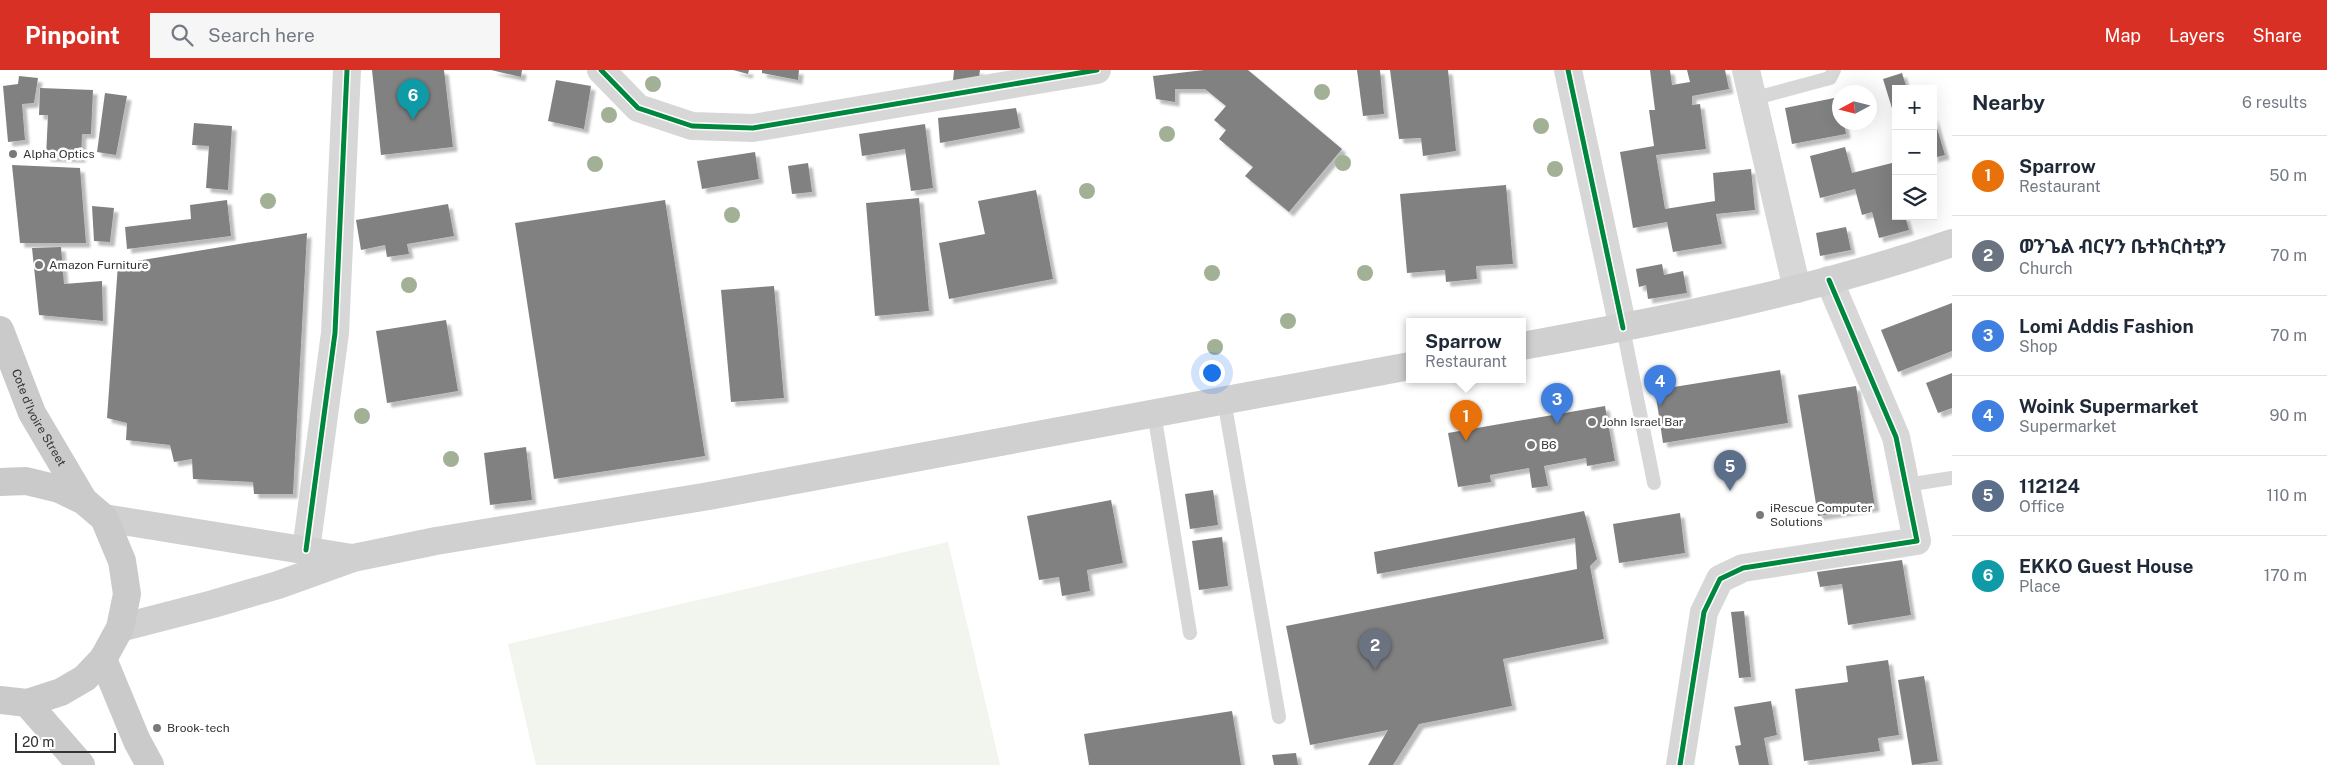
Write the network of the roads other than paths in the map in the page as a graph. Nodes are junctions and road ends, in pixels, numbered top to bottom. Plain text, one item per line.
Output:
1 (347, 70) edge
2 (601, 70) edge
3 (1097, 70) edge
4 (1568, 70) edge
5 (1746, 70) edge
6 (1834, 70) edge
7 (1752, 99) junction
8 (1952, 243) edge
9 (1829, 280) junction
10 (1797, 288) junction
11 (1623, 328) junction
12 (0, 330) edge
13 (1526, 345) edge
14 (1406, 367) edge
15 (1224, 400) junction
16 (1154, 413) junction
17 (1952, 478) edge
18 (0, 482) edge
19 (1654, 483) dead end
20 (1906, 486) junction
21 (94, 509) junction
22 (306, 550) junction
23 (353, 558) junction
24 (120, 628) junction
25 (1190, 633) dead end
26 (104, 659) junction
27 (0, 700) edge
28 (27, 703) junction
29 (1279, 717) dead end
30 (81, 765) edge
31 (150, 765) edge
32 (1680, 765) edge

1 - 22 street
2 - 3 street
4 - 11 street
5 - 7 street
6 - 7 lane
7 - 10 street
8 - 9 main road
9 - 10 main road
9 - 20 street
10 - 11 main road
11 - 13 main road
11 - 19 lane
12 - 21 main road, Cote d'Ivoire Street
14 - 15 main road
15 - 16 main road
15 - 29 lane
16 - 23 main road
16 - 25 lane
17 - 20 lane
18 - 21 main road
20 - 32 street
21 - 22 main road
21 - 24 main road, Cote d'Ivoire Street
22 - 23 main road
23 - 24 main road
24 - 26 main road, Cote d'Ivoire Street
26 - 28 main road, Cote d'Ivoire Street
26 - 31 main road
27 - 28 main road
28 - 30 main road

